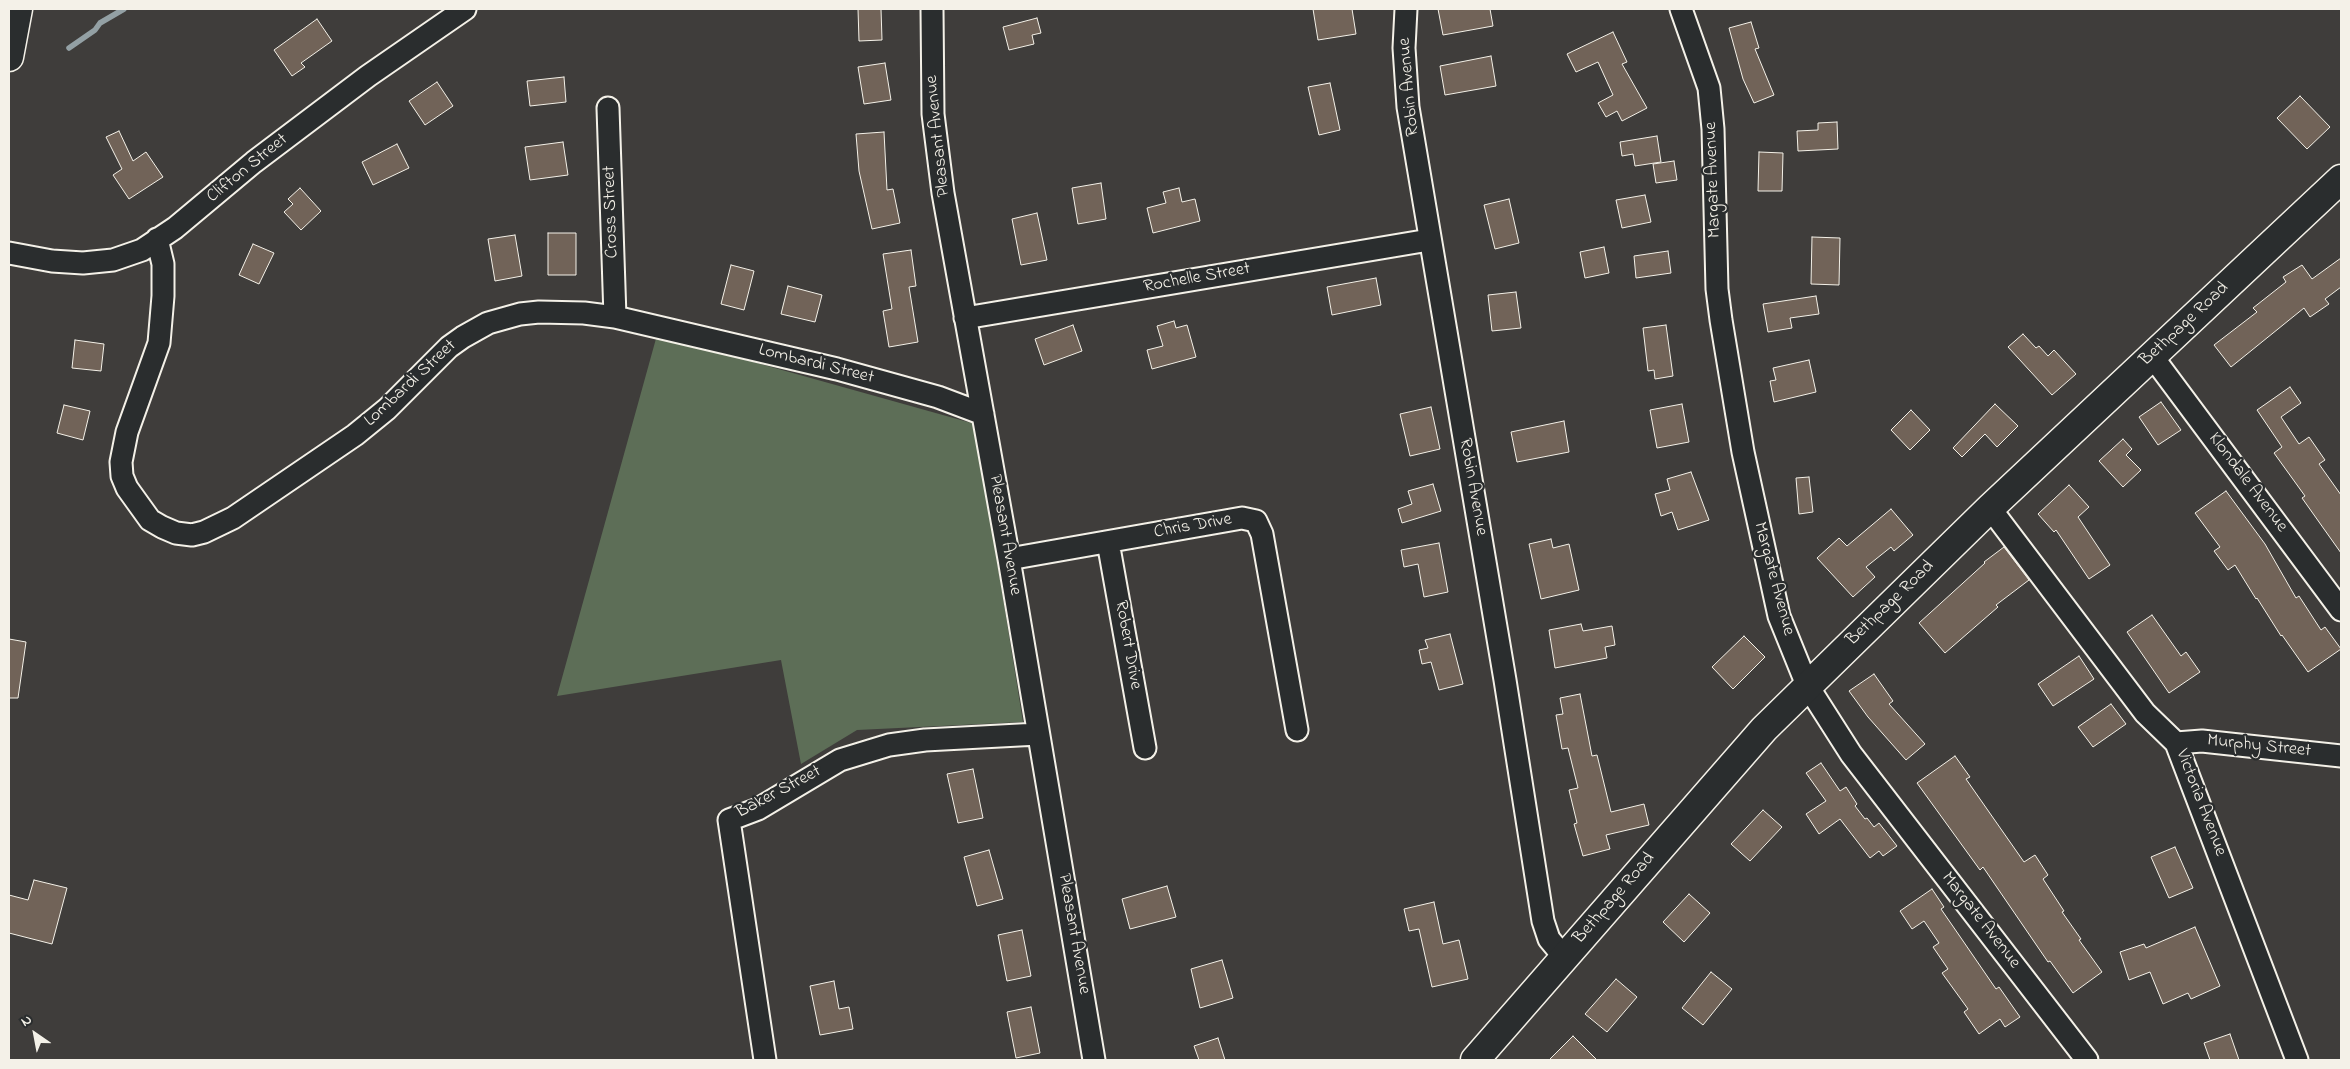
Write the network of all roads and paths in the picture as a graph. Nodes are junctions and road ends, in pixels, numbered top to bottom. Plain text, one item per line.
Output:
1 (18, 9) edge
2 (465, 9) edge
3 (932, 9) edge
4 (1406, 9) edge
5 (1681, 9) edge
6 (9, 57) edge
7 (608, 108) dead end
8 (2340, 183) edge
9 (157, 240) junction
10 (1429, 240) junction
11 (9, 253) edge
12 (615, 317) junction
13 (966, 318) junction
14 (2152, 356) junction
15 (983, 414) junction
16 (1990, 508) junction
17 (1108, 542) junction
18 (1009, 559) junction
19 (2341, 610) edge
20 (1807, 685) junction
21 (1297, 730) dead end
22 (1038, 734) junction
23 (2176, 742) junction
24 (1145, 748) dead end
25 (2341, 756) edge
26 (1564, 957) junction
27 (765, 1060) edge
28 (1094, 1060) edge
29 (1475, 1060) edge
30 (2087, 1060) edge
31 (2296, 1060) edge

1 - 6 street
2 - 9 street, Clifton Street
3 - 13 street, Pleasant Avenue
4 - 10 street, Robin Avenue
5 - 20 street, Margate Avenue
7 - 12 street, Cross Street
8 - 14 street, Bethpage Road
9 - 11 street, Clifton Street
9 - 12 street, Lombardi Street
10 - 13 street, Rochelle Street
10 - 26 street, Robin Avenue
12 - 15 street, Lombardi Street
13 - 15 street, Pleasant Avenue
14 - 16 street, Bethpage Road
14 - 19 street, Klondale Avenue
15 - 18 street, Pleasant Avenue
16 - 20 street, Bethpage Road
16 - 23 street, Victoria Avenue
17 - 18 street, Chris Drive
17 - 21 street, Chris Drive
17 - 24 street, Robert Drive
18 - 22 street, Pleasant Avenue
20 - 26 street, Bethpage Road
20 - 30 street, Margate Avenue
22 - 27 street, Baker Street
22 - 28 street, Pleasant Avenue
23 - 25 street, Murphy Street
23 - 31 street, Victoria Avenue
26 - 29 street, Bethpage Road

